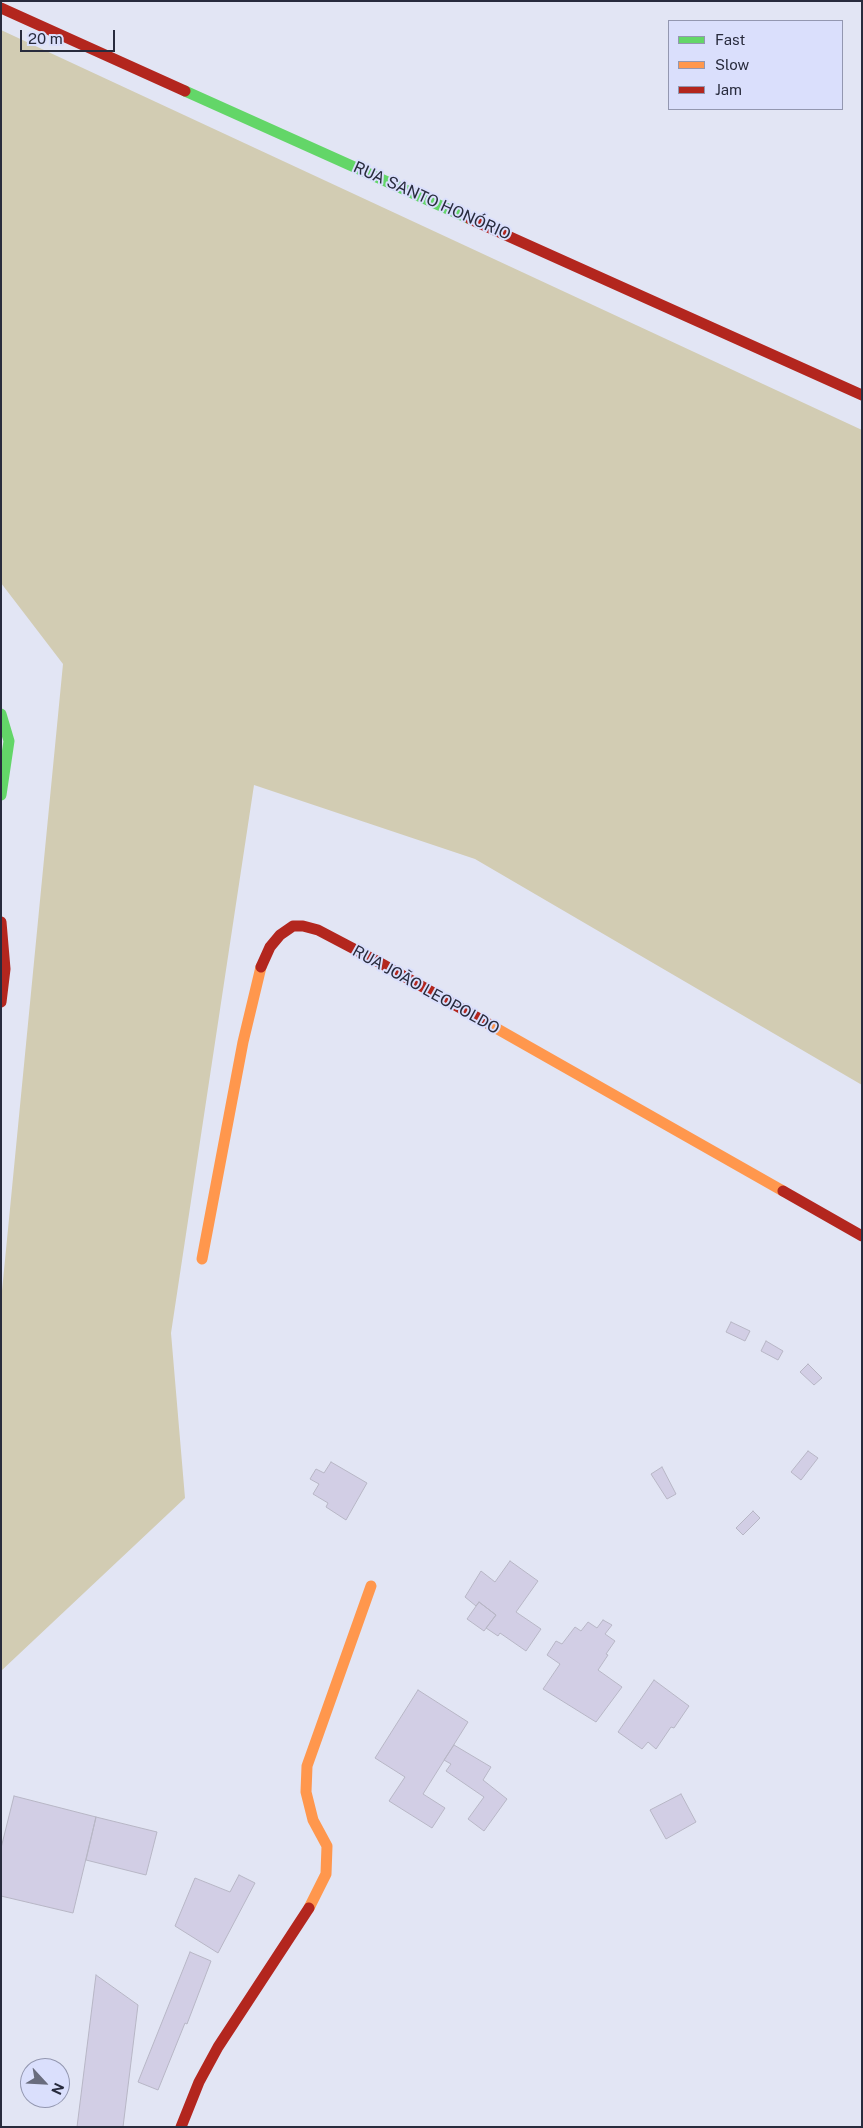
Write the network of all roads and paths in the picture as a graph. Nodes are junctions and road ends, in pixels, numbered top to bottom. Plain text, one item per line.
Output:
1 (1, 8) edge
2 (862, 395) edge
3 (1, 714) edge
4 (1, 795) edge
5 (1, 922) edge
6 (1, 1002) edge
7 (862, 1236) edge
8 (202, 1259) dead end
9 (371, 1586) dead end
10 (181, 2127) edge

1 - 2 street, RUA SANTO HONÓRIO
3 - 4 street
5 - 6 street
7 - 8 street, RUA JOÃO LEOPOLDO
9 - 10 street

